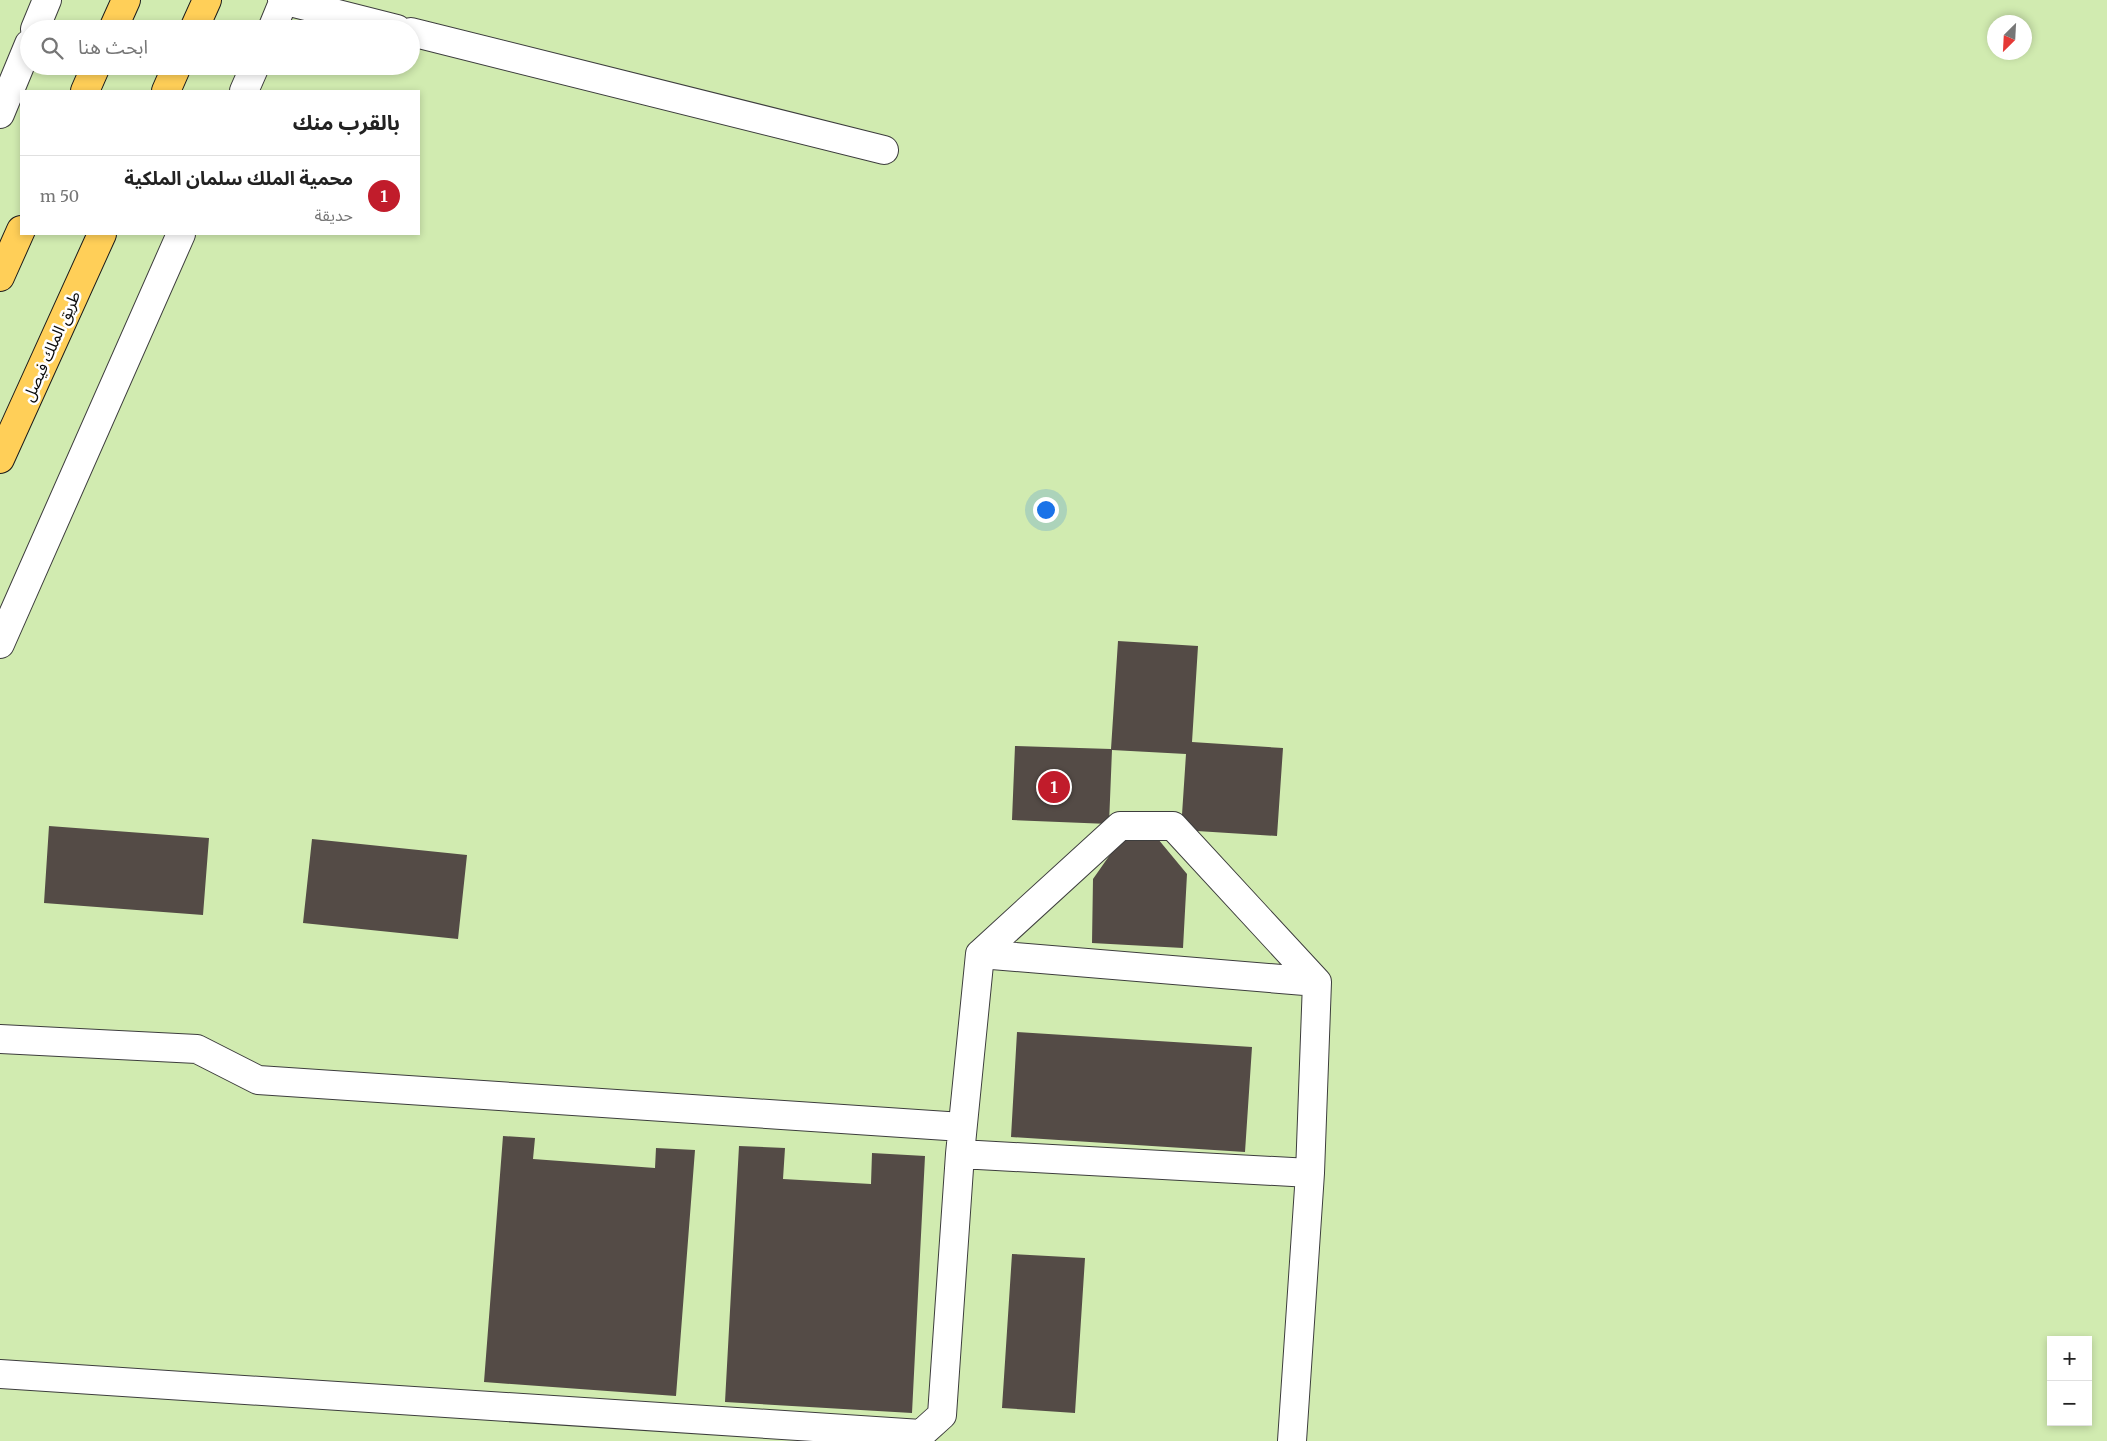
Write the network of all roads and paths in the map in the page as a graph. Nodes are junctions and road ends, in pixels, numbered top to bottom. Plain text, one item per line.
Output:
1 (47, 0) edge
2 (126, 0) edge
3 (207, 0) edge
4 (284, 0) edge
5 (39, 20) edge
6 (117, 20) edge
7 (198, 20) edge
8 (276, 20) edge
9 (362, 20) edge
10 (420, 34) edge
11 (20, 66) edge
12 (92, 75) edge
13 (173, 75) edge
14 (251, 75) edge
15 (85, 90) edge
16 (166, 90) edge
17 (244, 90) edge
18 (0, 114) edge
19 (884, 150) dead end
20 (20, 232) edge
21 (102, 235) edge
22 (181, 235) edge
23 (0, 277) edge
24 (0, 459) edge
25 (0, 644) edge
26 (980, 954) junction
27 (1317, 982) junction
28 (0, 1039) edge
29 (962, 1127) junction
30 (960, 1154) junction
31 (1310, 1173) junction
32 (0, 1374) edge
33 (1292, 1441) edge

1 - 5 street
2 - 6 main road
3 - 7 main road
4 - 8 street
4 - 9 street
10 - 19 street
11 - 18 street
12 - 15 main road
13 - 16 main road
14 - 17 street
20 - 23 main road
21 - 24 main road, طريق الملك فيصل
22 - 25 street
26 - 27 street
26 - 27 street
26 - 29 street
27 - 31 street
28 - 29 street
29 - 30 street
30 - 31 street
30 - 32 street
31 - 33 street

